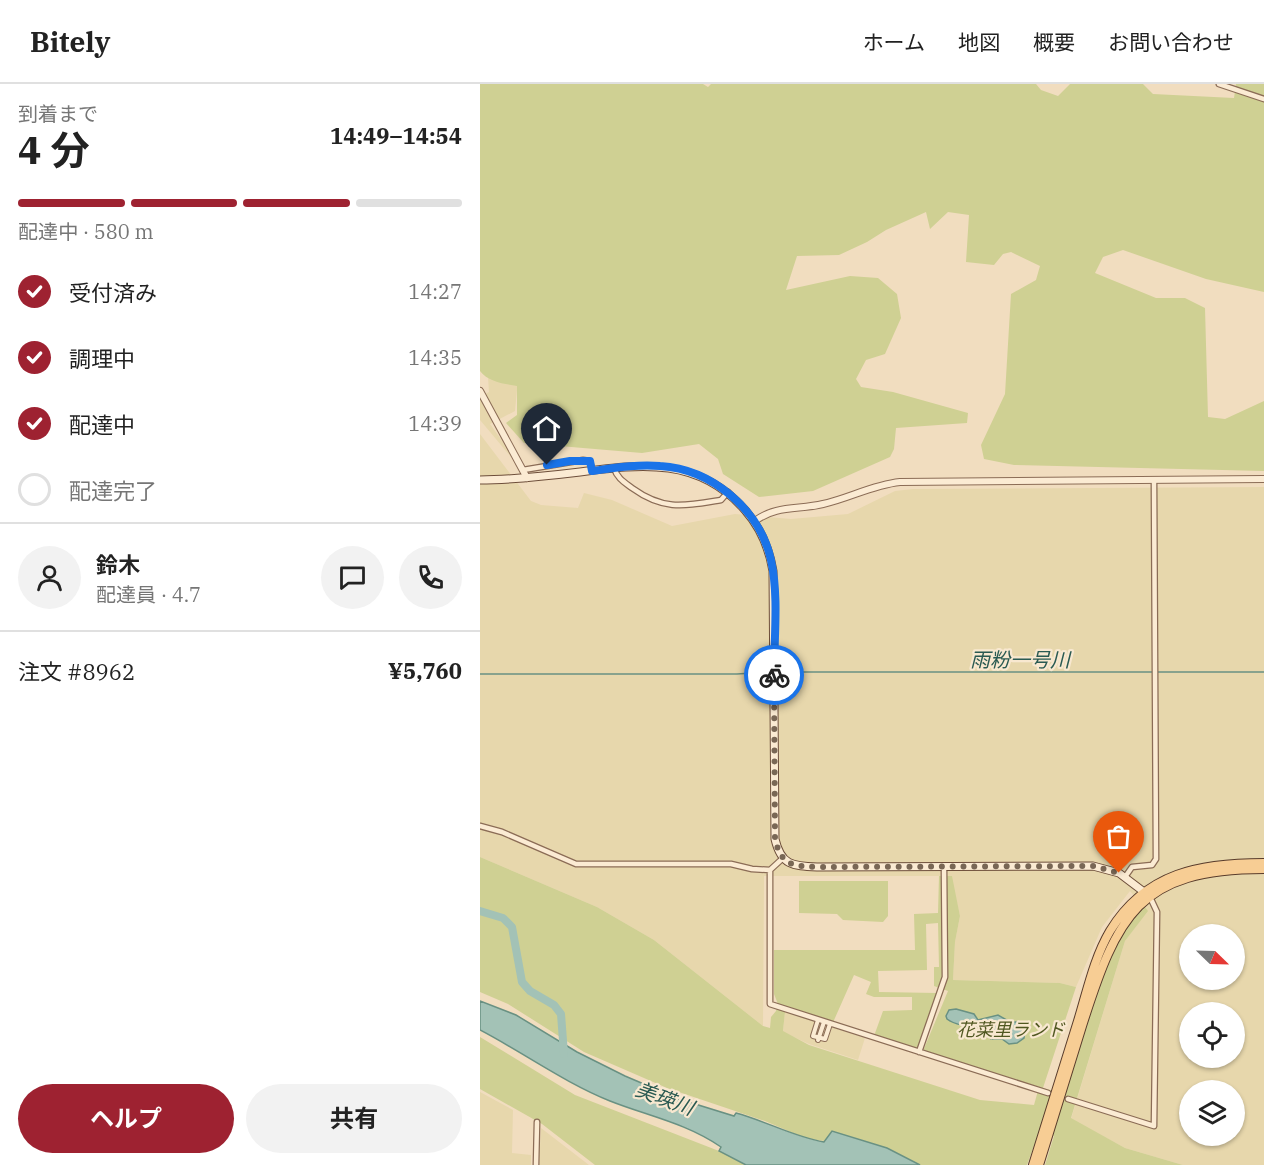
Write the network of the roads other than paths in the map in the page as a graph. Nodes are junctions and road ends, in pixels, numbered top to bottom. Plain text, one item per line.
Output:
1 (1219, 84) edge
2 (1264, 99) edge
3 (480, 391) edge
4 (614, 468) junction
5 (524, 470) junction
6 (592, 471) junction
7 (527, 478) junction
8 (1264, 479) edge
9 (480, 480) edge
10 (1154, 480) junction
11 (728, 492) junction
12 (755, 521) junction
13 (480, 826) edge
14 (782, 859) junction
15 (1264, 863) edge
16 (944, 867) junction
17 (1264, 869) edge
18 (770, 870) junction
19 (1125, 877) junction
20 (1148, 894) junction
21 (818, 1020) junction
22 (827, 1023) junction
23 (819, 1037) junction
24 (919, 1052) junction
25 (1048, 1093) dead end
26 (1068, 1099) dead end
27 (537, 1122) dead end
28 (1046, 1133) junction
29 (536, 1165) edge
30 (1033, 1165) edge
31 (1039, 1165) edge

1 - 2 street
3 - 5 street
4 - 6 main road
4 - 11 main road
4 - 11 street
5 - 6 street
5 - 7 street
6 - 7 main road
7 - 9 main road
8 - 10 street
10 - 12 street
10 - 19 street
11 - 12 main road
12 - 14 main road
13 - 18 street
14 - 16 main road
14 - 18 street
15 - 20 main road
16 - 19 main road
16 - 24 street
17 - 20 main road
18 - 21 street
19 - 20 main road
20 - 26 street
20 - 28 main road
21 - 22 street
21 - 23 street
22 - 23 street
22 - 23 street
22 - 24 street
24 - 25 street
27 - 29 street
28 - 30 main road
28 - 31 main road

